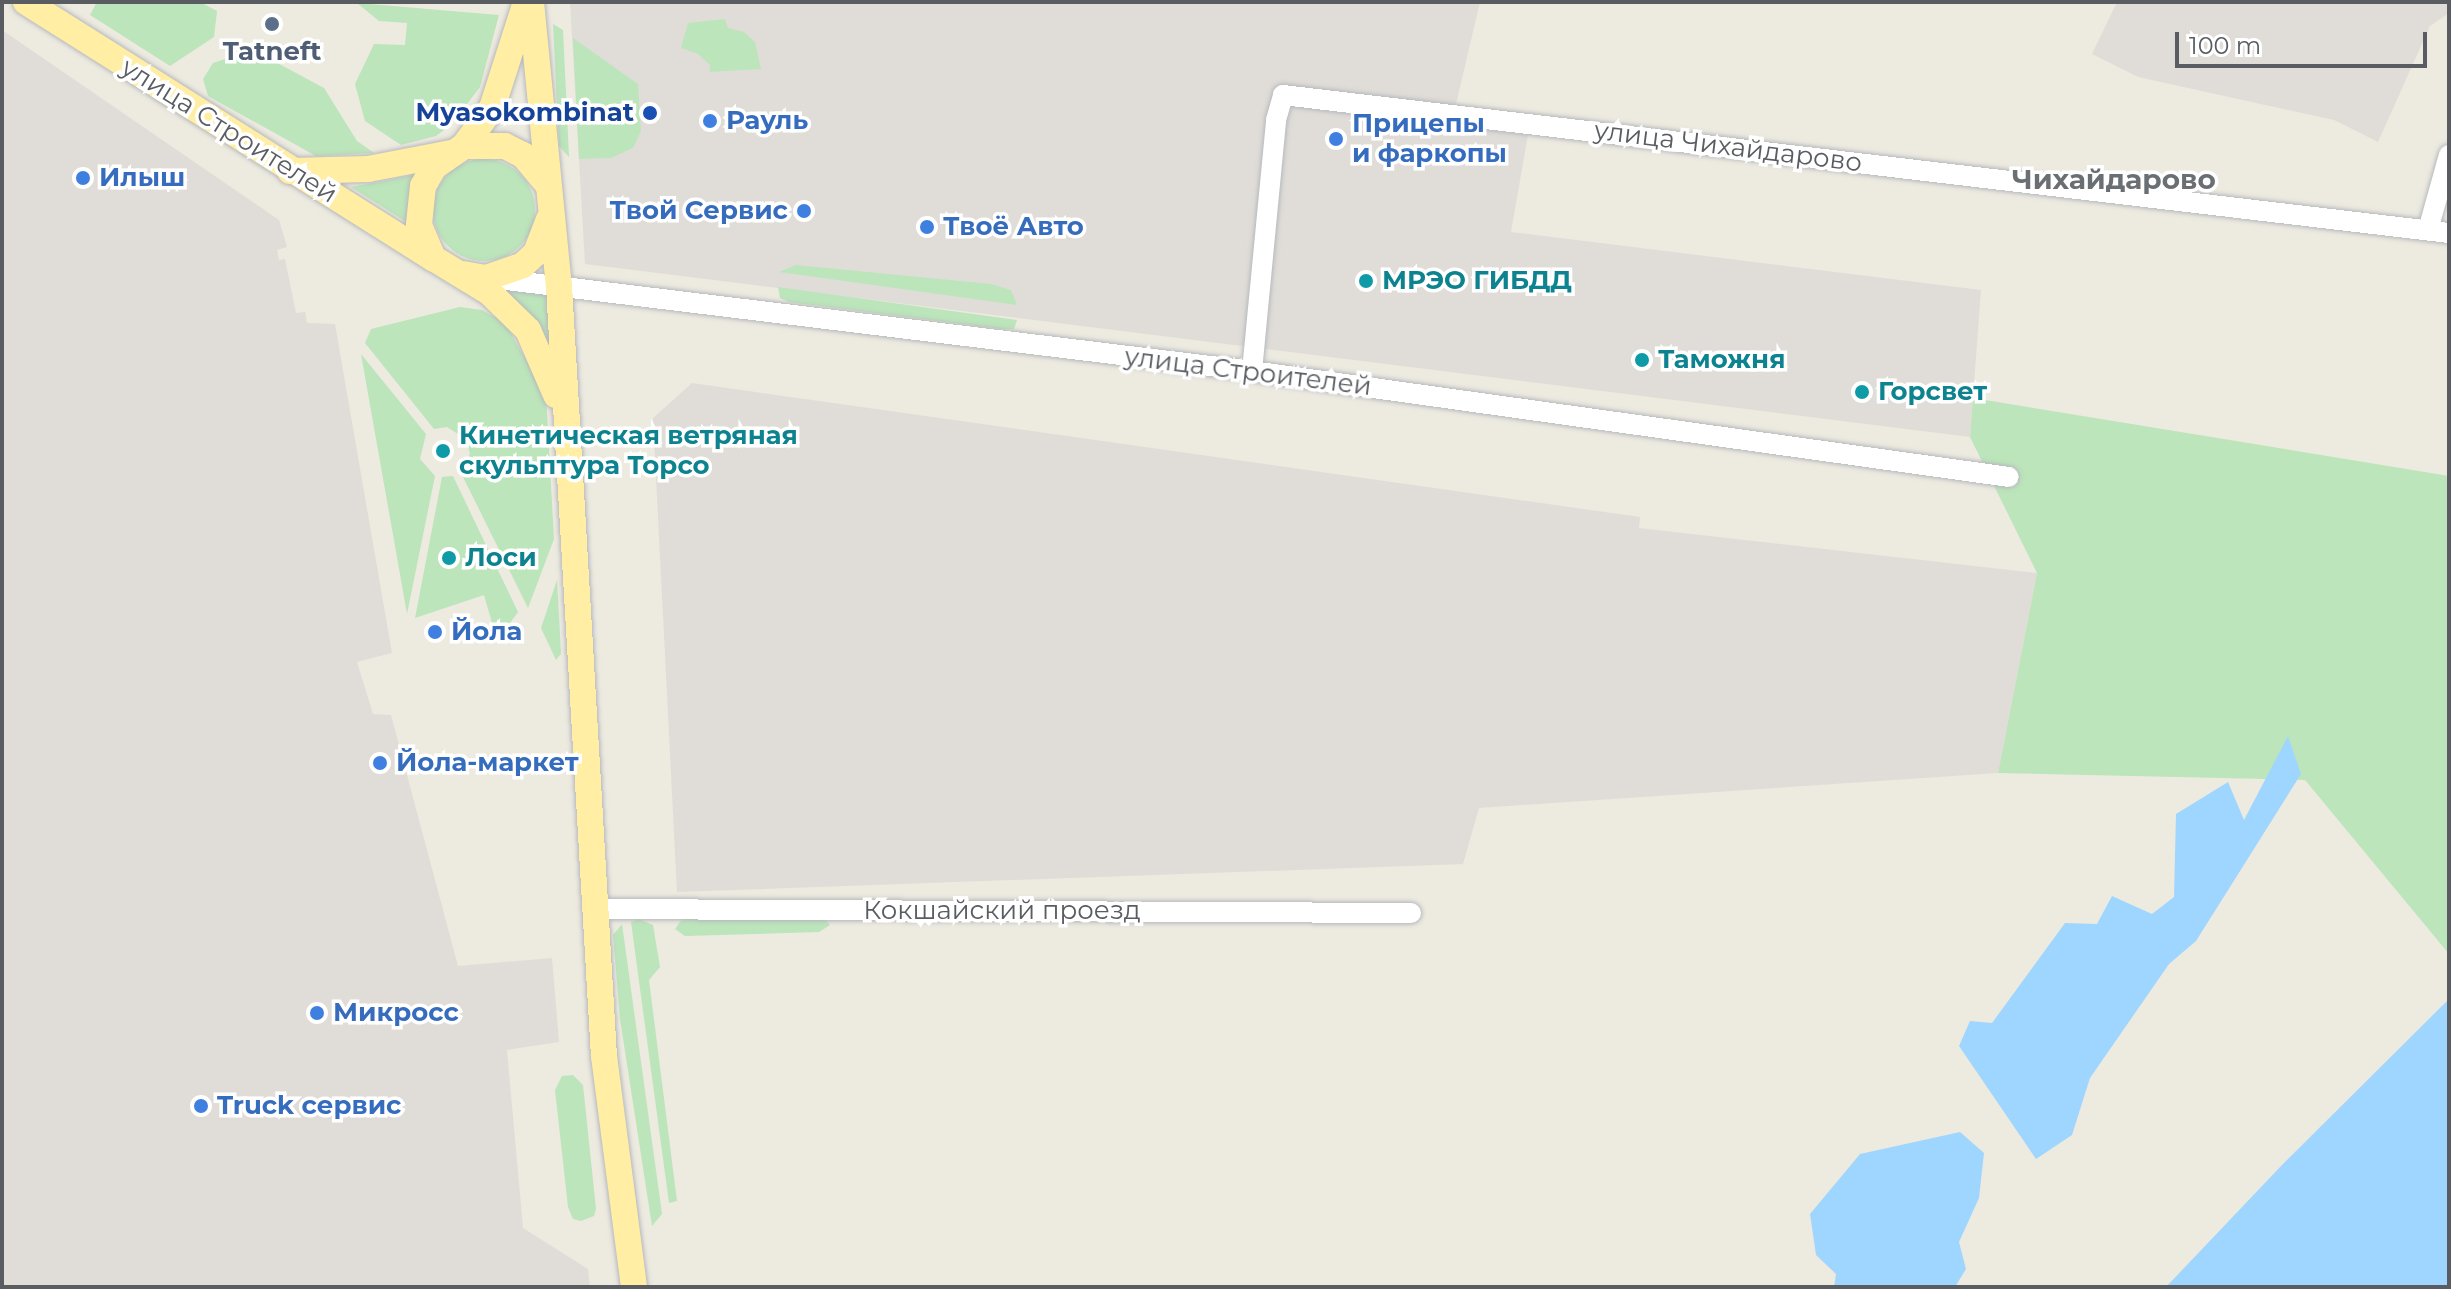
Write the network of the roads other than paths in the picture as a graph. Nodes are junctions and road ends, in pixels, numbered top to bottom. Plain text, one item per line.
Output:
1 (26, 2) edge
2 (529, 2) edge
3 (458, 150) junction
4 (2449, 155) edge
5 (290, 171) junction
6 (547, 184) junction
7 (551, 212) junction
8 (2439, 232) edge
9 (433, 258) junction
10 (475, 276) junction
11 (559, 286) junction
12 (1252, 371) junction
13 (567, 428) junction
14 (2009, 477) dead end
15 (593, 909) junction
16 (1411, 913) dead end
17 (634, 1287) edge

1 - 5 main road, улица Строителей
2 - 3 main road
2 - 6 main road
3 - 5 main road
3 - 6 main road
3 - 9 main road
4 - 8 street
5 - 9 main road, улица Строителей
6 - 7 main road
7 - 10 main road
7 - 11 main road
8 - 12 street, улица Чихайдарово
9 - 10 main road
10 - 11 street, улица Строителей
10 - 13 main road
11 - 12 street, улица Строителей
11 - 13 main road
12 - 14 street, улица Строителей
13 - 15 main road
15 - 16 street, Кокшайский проезд
15 - 17 main road

